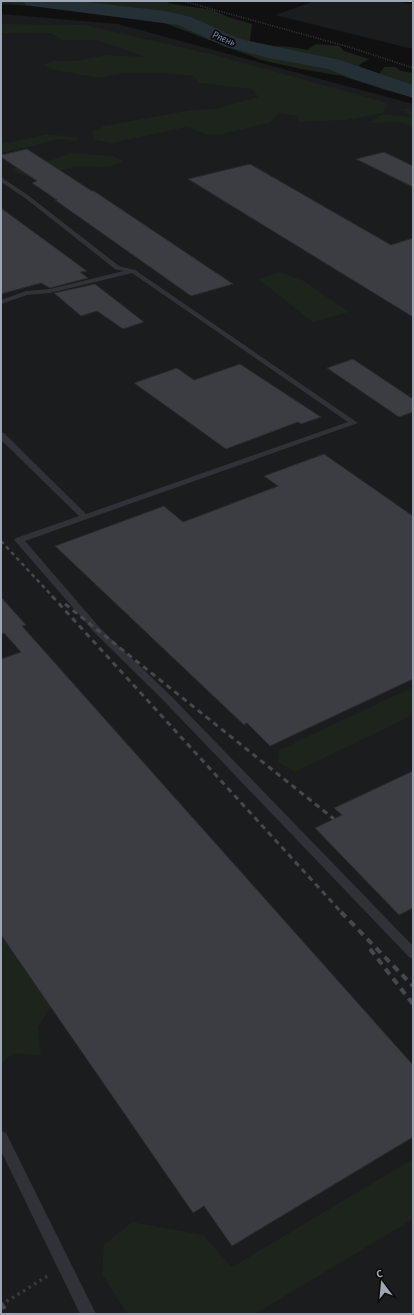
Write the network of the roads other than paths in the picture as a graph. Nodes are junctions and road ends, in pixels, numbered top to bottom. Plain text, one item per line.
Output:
1 (1, 180) edge
2 (132, 271) junction
3 (1, 302) edge
4 (1, 435) edge
5 (85, 517) junction
6 (413, 954) edge
7 (1, 1137) edge
8 (88, 1314) edge

1 - 2 lane
2 - 3 lane
2 - 5 lane
4 - 5 lane
5 - 6 lane
7 - 8 lane

